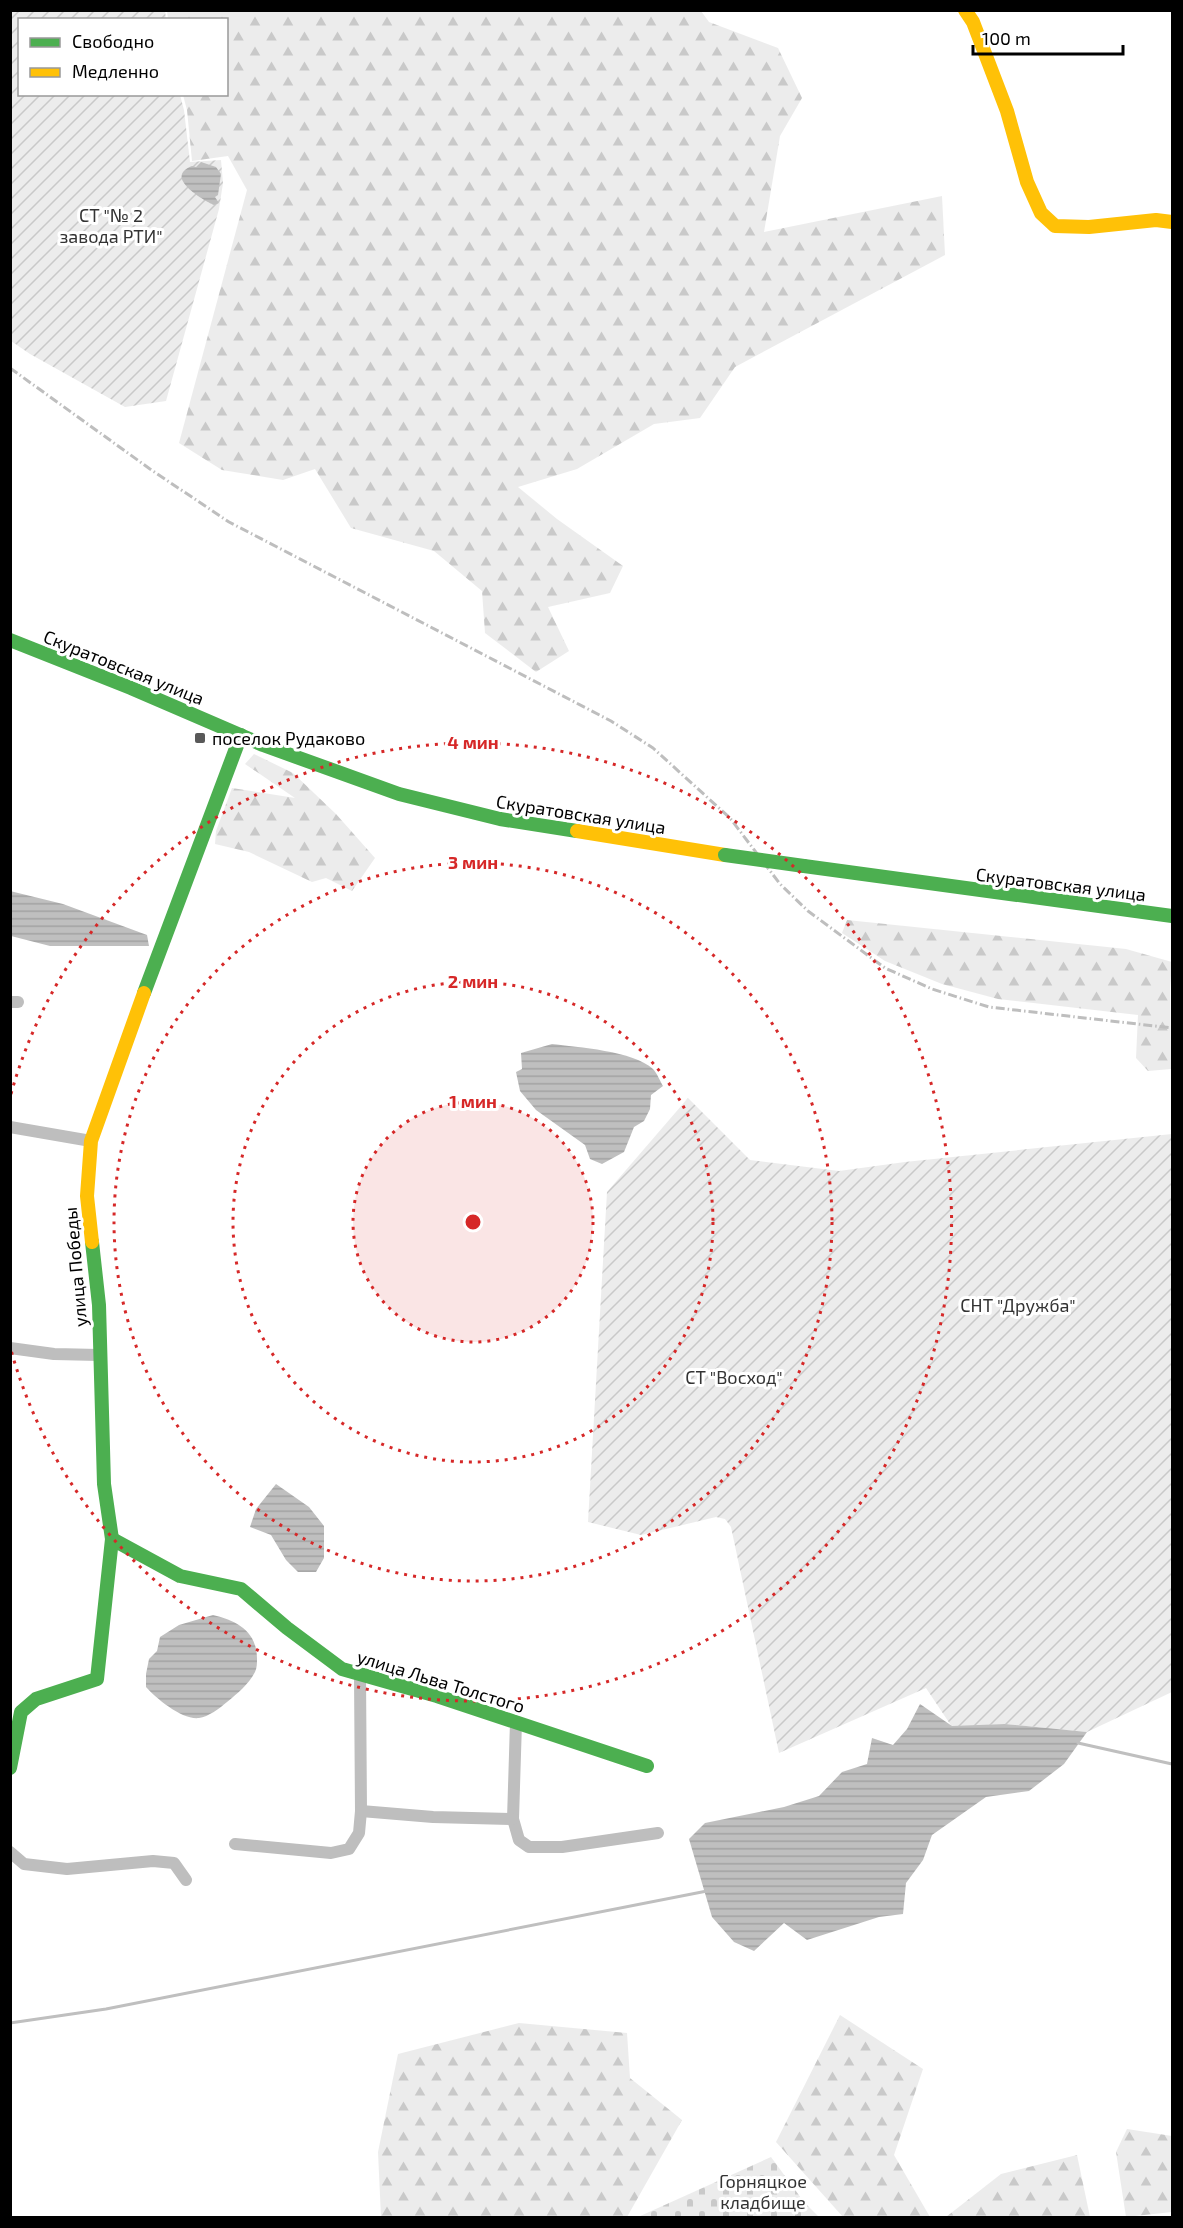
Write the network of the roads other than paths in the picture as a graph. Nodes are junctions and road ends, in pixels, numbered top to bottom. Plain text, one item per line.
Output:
1 (965, 10) edge
2 (1173, 222) edge
3 (10, 640) edge
4 (241, 735) junction
5 (1173, 916) edge
6 (10, 1127) edge
7 (91, 1141) junction
8 (10, 1348) edge
9 (99, 1355) junction
10 (112, 1539) junction
11 (360, 1675) junction
12 (516, 1722) junction
13 (647, 1766) dead end
14 (10, 1768) edge
15 (361, 1811) junction
16 (513, 1819) junction
17 (658, 1833) dead end
18 (235, 1844) dead end
19 (11, 1853) edge
20 (186, 1881) dead end

1 - 2 street
3 - 4 street, Скуратовская улица
4 - 5 street, Скуратовская улица, bridge
4 - 7 street, улица Победы
6 - 7 street
7 - 9 street, улица Победы
8 - 9 street
9 - 10 street, улица Победы
10 - 11 street, улица Льва Толстого
10 - 14 street, улица Победы
11 - 12 street, улица Льва Толстого
11 - 15 street
12 - 13 street, улица Льва Толстого
12 - 16 street
15 - 16 street
15 - 18 street
16 - 17 street
19 - 20 street

